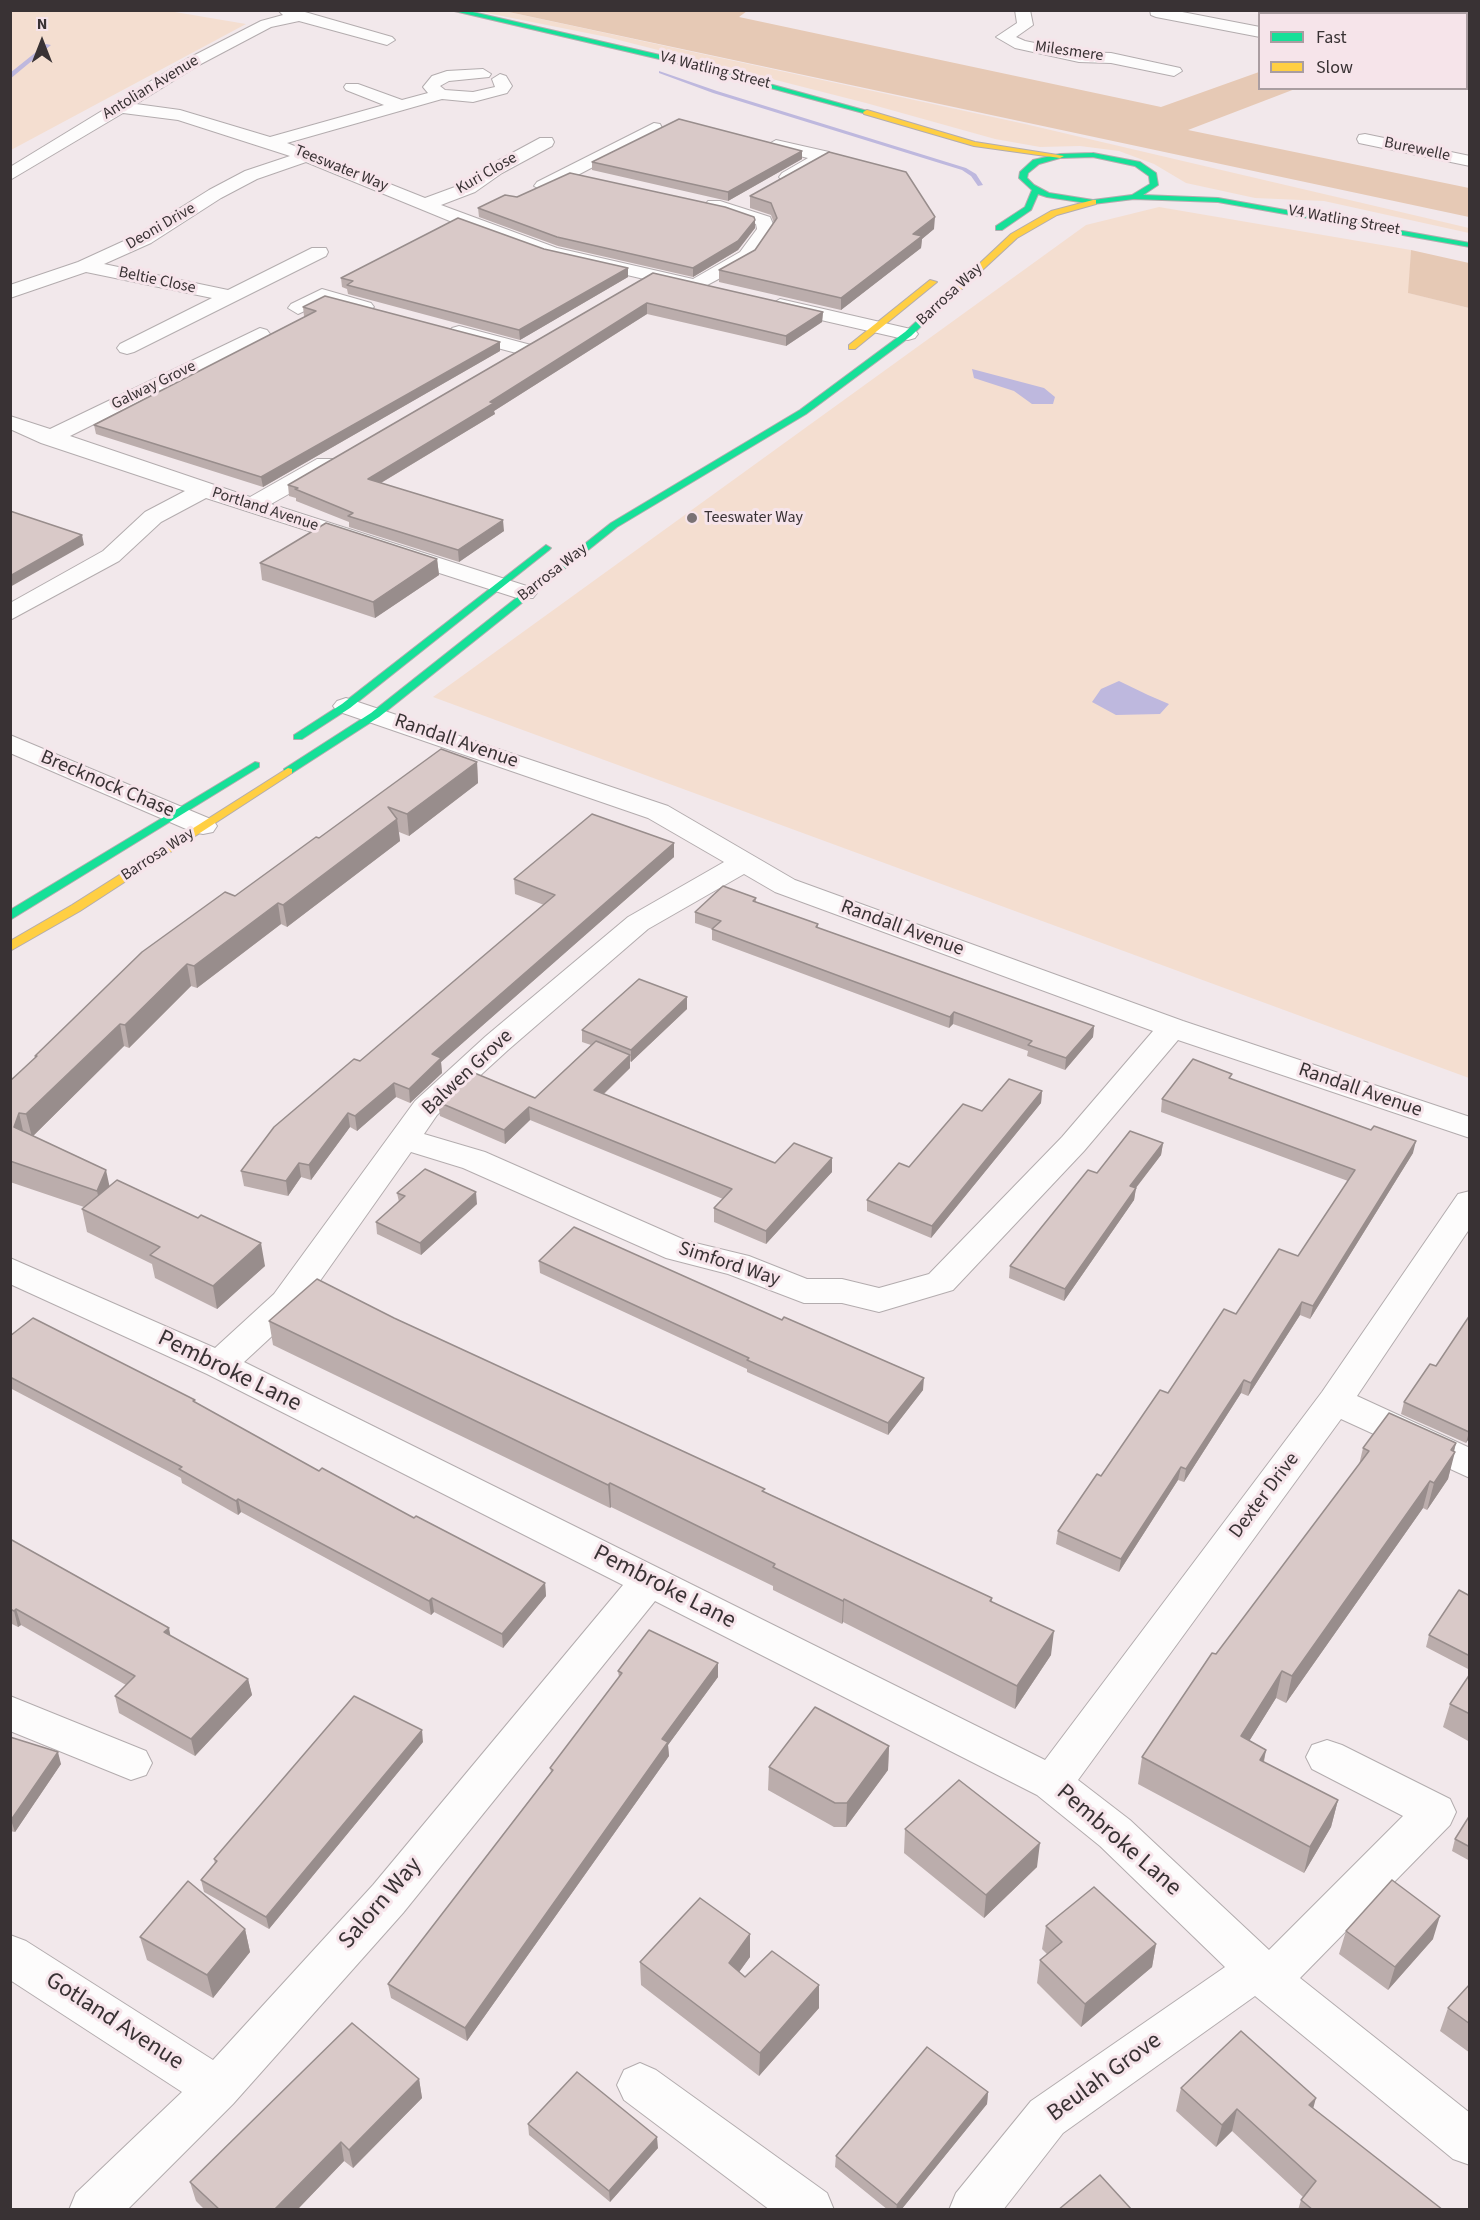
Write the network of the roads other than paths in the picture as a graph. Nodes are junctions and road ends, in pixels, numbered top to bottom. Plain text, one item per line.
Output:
1 (453, 10) edge
2 (1022, 10) edge
3 (1155, 11) edge
4 (292, 13) edge
5 (1258, 32) edge
6 (387, 40) dead end
7 (1174, 71) dead end
8 (483, 74) dead end
9 (500, 79) dead end
10 (352, 87) dead end
11 (441, 94) junction
12 (400, 105) junction
13 (118, 107) junction
14 (654, 128) dead end
15 (1365, 139) dead end
16 (270, 142) junction
17 (546, 142) dead end
18 (974, 144) junction
19 (776, 146) edge
20 (308, 156) junction
21 (1060, 156) junction
22 (1470, 161) edge
23 (1013, 171) junction
24 (569, 173) junction
25 (10, 175) edge
26 (592, 178) edge
27 (1164, 179) junction
28 (543, 186) edge
29 (772, 186) edge
30 (1036, 190) junction
31 (1134, 197) junction
32 (751, 198) edge
33 (1218, 200) junction
34 (696, 202) edge
35 (1093, 202) junction
36 (426, 204) junction
37 (731, 209) junction
38 (988, 235) dead end
39 (1470, 245) edge
40 (319, 252) dead end
41 (85, 266) junction
42 (943, 274) dead end
43 (648, 276) junction
44 (696, 285) junction
45 (629, 287) edge
46 (10, 292) edge
47 (725, 292) edge
48 (230, 296) junction
49 (766, 302) edge
50 (298, 308) dead end
51 (378, 310) edge
52 (879, 327) junction
53 (445, 328) edge
54 (260, 334) dead end
55 (908, 334) junction
56 (543, 338) edge
57 (127, 348) dead end
58 (524, 349) junction
59 (842, 355) dead end
60 (503, 362) edge
61 (10, 422) edge
62 (36, 439) junction
63 (345, 453) edge
64 (204, 490) junction
65 (253, 505) junction
66 (556, 541) dead end
67 (499, 584) junction
68 (525, 593) junction
69 (10, 613) edge
70 (346, 706) junction
71 (375, 715) junction
72 (10, 743) edge
73 (288, 744) dead end
74 (268, 757) dead end
75 (177, 815) junction
76 (203, 826) junction
77 (744, 862) junction
78 (10, 916) edge
79 (10, 947) edge
80 (1172, 1028) junction
81 (1470, 1128) edge
82 (406, 1139) junction
83 (1470, 1202) edge
84 (10, 1270) edge
85 (219, 1365) junction
86 (1335, 1401) junction
87 (1470, 1464) edge
88 (650, 1581) junction
89 (10, 1713) edge
90 (1327, 1757) dead end
91 (130, 1763) dead end
92 (1052, 1783) junction
93 (10, 1955) edge
94 (1263, 1974) junction
95 (640, 2085) dead end
96 (217, 2089) junction
97 (1470, 2143) edge
98 (93, 2210) edge
99 (810, 2210) edge
100 (973, 2210) edge

1 - 18 street, V4 Watling Street
2 - 7 street, Milesmere
3 - 5 street
4 - 6 street, Antolian Avenue
4 - 13 street, Antolian Avenue
8 - 11 street
9 - 11 street
10 - 12 street
11 - 12 street
12 - 16 street
13 - 16 street, Teeswater Way
13 - 25 street, Antolian Avenue
14 - 24 street
15 - 22 street, Burewelle
16 - 20 street, Teeswater Way
17 - 36 street, Kuri Close
18 - 21 street, V4 Watling Street
18 - 23 street, V4 Watling Street
19 - 29 street
20 - 36 street, Teeswater Way
20 - 41 street, Deoni Drive
21 - 23 street
21 - 27 street, V4 Watling Street
23 - 30 street, V4 Watling Street
24 - 26 street
24 - 28 street
27 - 31 street
27 - 33 street, V4 Watling Street
30 - 35 street
30 - 38 street, Barrosa Way
31 - 33 street, V4 Watling Street
31 - 35 street, V4 Watling Street
32 - 37 street
33 - 39 street, V4 Watling Street
34 - 37 street
35 - 55 street, Barrosa Way
36 - 43 street, Teeswater Way
37 - 44 street
40 - 48 street, Beltie Close
41 - 46 street, Deoni Drive
41 - 48 street, Beltie Close
42 - 52 street, Barrosa Way
43 - 44 street, Teeswater Way
43 - 45 street
44 - 47 street, Teeswater Way
48 - 57 street, Beltie Close
49 - 52 street
50 - 51 street
52 - 55 street
52 - 59 street, Barrosa Way
53 - 58 street
54 - 62 street, Galway Grove
55 - 68 street, Barrosa Way
56 - 58 street
58 - 60 street
61 - 62 street, Portland Avenue
62 - 64 street, Portland Avenue
63 - 65 street
64 - 65 street, Portland Avenue
64 - 69 street
65 - 67 street, Portland Avenue
66 - 67 street, Barrosa Way
67 - 68 street, Portland Avenue
67 - 70 street, Barrosa Way
68 - 71 street, Barrosa Way
70 - 71 street, Randall Avenue
70 - 73 street, Barrosa Way
71 - 76 street, Barrosa Way
71 - 77 street, Randall Avenue
72 - 75 street, Brecknock Chase
74 - 75 street, Barrosa Way
75 - 76 street, Brecknock Chase
75 - 78 street, Barrosa Way
76 - 79 street, Barrosa Way
77 - 80 street, Randall Avenue
77 - 82 street, Balwen Grove
80 - 81 street, Randall Avenue
80 - 82 street, Simford Way
82 - 85 street, Balwen Grove
83 - 86 street, Dexter Drive
84 - 85 street, Pembroke Lane
85 - 88 street, Pembroke Lane
86 - 87 street
86 - 92 street, Dexter Drive
88 - 92 street, Pembroke Lane
88 - 96 street, Salorn Way
89 - 91 street
90 - 94 street
92 - 94 street, Pembroke Lane
93 - 96 street, Gotland Avenue
94 - 97 street, Pembroke Lane
94 - 100 street, Beulah Grove
95 - 99 street
96 - 98 street, Salorn Way

